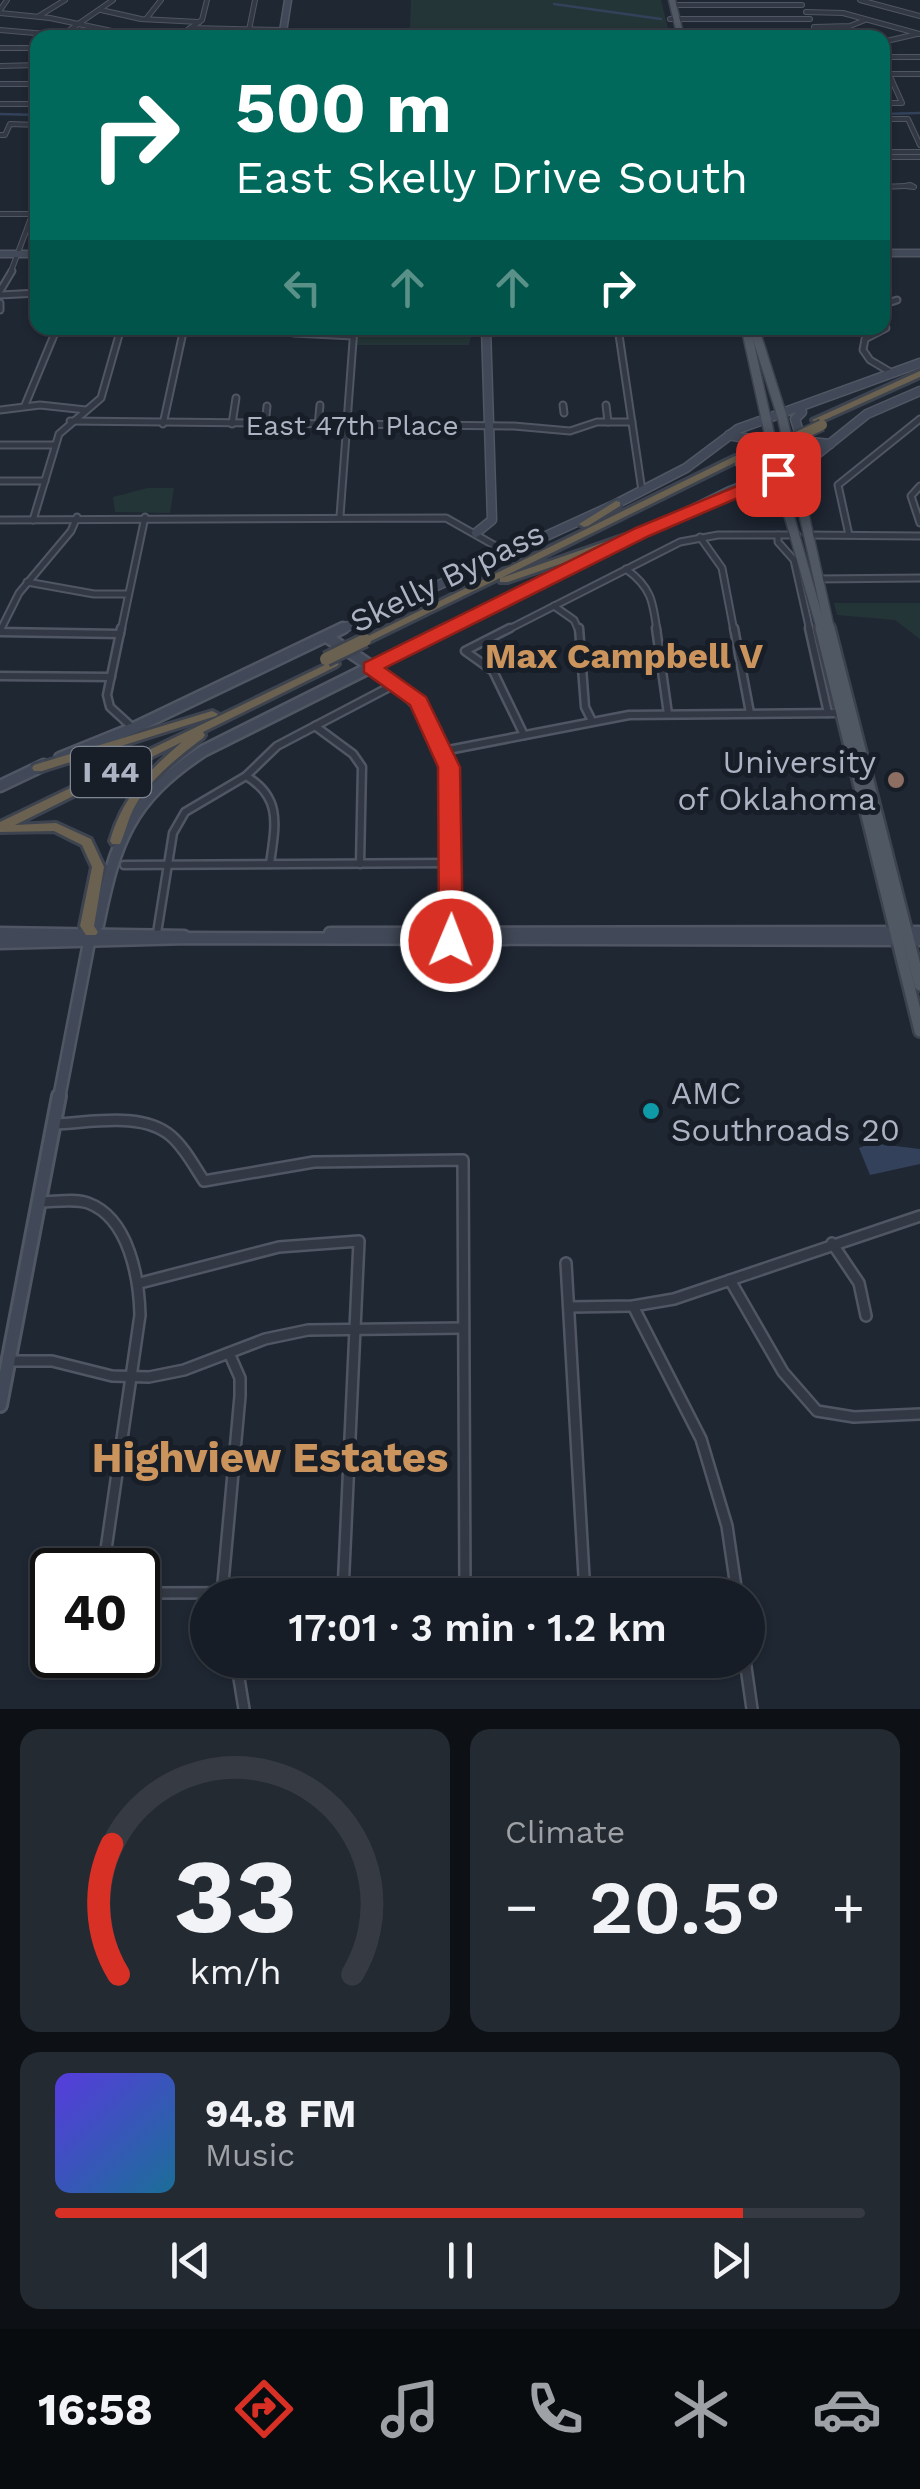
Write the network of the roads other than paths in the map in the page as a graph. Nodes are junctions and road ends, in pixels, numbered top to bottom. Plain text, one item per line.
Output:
1 (6, 0) edge
2 (65, 0) edge
3 (113, 0) edge
4 (161, 0) edge
5 (207, 0) edge
6 (256, 0) edge
7 (288, 0) edge
8 (860, 0) edge
9 (893, 0) edge
10 (670, 2) edge
11 (800, 2) edge
12 (882, 6) junction
13 (101, 10) junction
14 (0, 12) edge
15 (806, 12) junction
16 (38, 16) junction
17 (920, 16) edge
18 (810, 19) junction
19 (866, 19) junction
20 (145, 20) junction
21 (674, 20) junction
22 (200, 22) junction
23 (74, 24) junction
24 (814, 26) junction
25 (190, 28) junction
26 (0, 30) edge
27 (66, 30) edge
28 (104, 30) edge
29 (187, 30) edge
30 (249, 30) joint
31 (283, 30) edge
32 (677, 30) edge
33 (816, 30) edge
34 (30, 33) edge
35 (919, 34) edge
36 (890, 42) edge
37 (0, 48) edge
38 (30, 48) edge
39 (890, 58) edge
40 (920, 58) edge
41 (30, 65) edge
42 (0, 66) edge
43 (890, 74) edge
44 (920, 74) edge
45 (890, 81) edge
46 (0, 84) edge
47 (30, 84) edge
48 (890, 102) edge
49 (0, 104) edge
50 (30, 104) edge
51 (890, 118) edge
52 (30, 125) edge
53 (0, 136) edge
54 (920, 151) edge
55 (890, 153) edge
56 (890, 186) edge
57 (905, 186) dead end
58 (0, 214) edge
59 (30, 214) edge
60 (30, 223) edge
61 (890, 253) edge
62 (920, 253) edge
63 (0, 254) edge
64 (19, 254) junction
65 (30, 254) edge
66 (0, 293) edge
67 (30, 294) edge
68 (897, 300) dead end
69 (890, 302) edge
70 (55, 335) edge
71 (119, 335) edge
72 (183, 335) edge
73 (299, 335) edge
74 (486, 335) edge
75 (619, 335) edge
76 (752, 335) edge
77 (874, 335) edge
78 (353, 336) joint
79 (920, 363) edge
80 (761, 372) junction
81 (893, 374) junction
82 (920, 377) edge
83 (920, 390) edge
84 (236, 398) dead end
85 (777, 400) junction
86 (25, 405) junction
87 (320, 405) dead end
88 (606, 405) dead end
89 (268, 406) dead end
90 (809, 406) junction
91 (0, 410) edge
92 (86, 410) junction
93 (782, 416) junction
94 (920, 419) edge
95 (764, 420) junction
96 (70, 421) junction
97 (608, 422) junction
98 (632, 422) junction
99 (164, 424) junction
100 (232, 424) junction
101 (265, 426) junction
102 (318, 426) junction
103 (346, 426) junction
104 (489, 426) junction
105 (728, 435) junction
106 (831, 444) junction
107 (0, 445) edge
108 (54, 445) junction
109 (738, 462) junction
110 (794, 468) junction
111 (778, 474) junction
112 (0, 480) edge
113 (45, 481) junction
114 (754, 482) junction
115 (920, 486) edge
116 (642, 491) junction
117 (782, 491) junction
118 (616, 504) junction
119 (340, 516) junction
120 (78, 517) junction
121 (145, 517) junction
122 (0, 520) edge
123 (33, 520) junction
124 (920, 524) edge
125 (643, 532) junction
126 (476, 533) junction
127 (778, 535) junction
128 (802, 535) junction
129 (849, 535) junction
130 (920, 536) edge
131 (700, 537) junction
132 (510, 554) junction
133 (529, 560) junction
134 (626, 569) junction
135 (920, 578) edge
136 (814, 579) junction
137 (504, 580) junction
138 (27, 582) junction
139 (128, 594) junction
140 (554, 606) junction
141 (0, 632) edge
142 (120, 634) junction
143 (326, 636) junction
144 (368, 642) junction
145 (371, 667) junction
146 (0, 676) edge
147 (111, 677) junction
148 (395, 684) junction
149 (750, 713) junction
150 (839, 713) junction
151 (668, 714) junction
152 (217, 716) junction
153 (592, 721) junction
154 (315, 726) junction
155 (134, 728) junction
156 (524, 735) junction
157 (442, 751) junction
158 (38, 768) junction
159 (246, 776) junction
160 (0, 786) edge
161 (0, 818) edge
162 (868, 825) junction
163 (0, 828) edge
164 (880, 834) junction
165 (116, 840) junction
166 (168, 864) junction
167 (270, 864) junction
168 (360, 864) junction
169 (451, 864) junction
170 (124, 865) dead end
171 (0, 933) edge
172 (158, 933) junction
173 (908, 936) edge
174 (451, 937) junction
175 (90, 938) junction
176 (190, 938) junction
177 (0, 944) edge
178 (920, 984) edge
179 (920, 1031) edge
180 (55, 1124) junction
181 (40, 1202) junction
182 (920, 1216) edge
183 (832, 1243) junction
184 (566, 1262) dead end
185 (730, 1280) junction
186 (140, 1283) junction
187 (633, 1306) junction
188 (570, 1307) junction
189 (866, 1316) dead end
190 (356, 1328) junction
191 (463, 1328) junction
192 (229, 1353) junction
193 (8, 1361) junction
194 (131, 1377) junction
195 (0, 1405) edge
196 (920, 1414) edge
197 (106, 1548) edge
198 (223, 1578) edge
199 (345, 1578) edge
200 (465, 1578) edge
201 (584, 1578) edge
202 (735, 1578) edge
203 (160, 1593) edge
204 (190, 1594) edge
205 (241, 1678) edge
206 (748, 1678) edge
207 (244, 1709) edge
208 (752, 1709) edge

1 - 14 street
2 - 16 street
3 - 13 street
4 - 20 street
5 - 22 street
6 - 30 street
7 - 31 main road
8 - 12 street
9 - 12 street
10 - 11 street
10 - 21 main road
11 - 15 street
12 - 17 street
13 - 20 street
13 - 23 street
14 - 16 street
15 - 18 street
15 - 19 street
16 - 23 street
18 - 21 street
18 - 24 street
19 - 24 street
19 - 35 street
20 - 22 street
21 - 32 main road
22 - 25 street
23 - 27 street
23 - 28 street
24 - 33 street
25 - 29 street
25 - 30 street
26 - 34 street
35 - 36 street
37 - 38 street
39 - 40 street
41 - 42 street
43 - 44 street
45 - 48 street
46 - 47 street
49 - 50 street
51 - 54 street
52 - 53 street
54 - 55 street
56 - 57 street
58 - 59 street
60 - 64 street
61 - 62 main road
63 - 64 main road
64 - 65 main road
64 - 66 street
66 - 67 street
68 - 69 street
70 - 86 street
71 - 92 street
72 - 99 street
73 - 78 street
74 - 104 main road
75 - 98 street
76 - 80 main road
77 - 81 street
78 - 103 street
79 - 81 main road
80 - 85 main road
80 - 95 main road
81 - 90 main road
82 - 109 highway, Skelly Bypass / I 44, bridge
83 - 106 main road
84 - 100 street
85 - 90 main road
85 - 93 main road
86 - 91 street
86 - 92 street
87 - 102 street
88 - 97 street
89 - 101 street
90 - 93 main road
90 - 106 main road
92 - 96 street
93 - 95 main road
93 - 110 main road
94 - 129 street
95 - 105 main road
95 - 111 main road
96 - 99 street, East 47th Place
96 - 108 street
97 - 98 street, East 47th Place
97 - 104 street, East 47th Place
98 - 116 street
99 - 100 street, East 47th Place
100 - 101 street, East 47th Place
101 - 102 street, East 47th Place
102 - 103 street, East 47th Place
103 - 104 street, East 47th Place
103 - 119 street
104 - 126 main road
105 - 114 main road
105 - 116 main road
106 - 110 main road
107 - 108 street
108 - 113 street
109 - 133 highway, Skelly Bypass / I 44
109 - 137 highway, Skelly Bypass / I 44
110 - 111 main road
110 - 128 main road
111 - 114 main road
111 - 117 main road
112 - 113 street
113 - 123 street
114 - 117 main road
114 - 125 main road
115 - 124 street
116 - 118 main road
117 - 128 main road
118 - 132 main road
118 - 133 highway
119 - 121 street
119 - 126 street
120 - 121 street
120 - 123 street
120 - 138 street
121 - 139 street
122 - 123 street
125 - 137 highway
125 - 145 main road
126 - 132 street
127 - 128 street
127 - 131 street
127 - 150 street
128 - 129 street
128 - 136 main road
129 - 130 street
131 - 134 street
131 - 149 street
132 - 143 main road
133 - 144 highway, Skelly Bypass / I 44
134 - 140 street
134 - 151 street
135 - 136 street
136 - 150 main road
137 - 144 highway, Skelly Bypass / I 44
138 - 139 street
138 - 141 street
139 - 142 street
140 - 153 street
140 - 156 street
141 - 142 street
142 - 147 street
143 - 145 main road
143 - 155 main road
144 - 152 highway, Skelly Bypass / I 44
145 - 148 main road
145 - 165 main road
146 - 147 street
147 - 155 street
148 - 154 street
148 - 157 main road
149 - 150 street
149 - 151 street
150 - 162 main road
150 - 164 main road
151 - 153 street
152 - 158 highway
152 - 161 highway, Skelly Bypass / I 44
152 - 163 highway, Skelly Bypass / I 44
152 - 165 highway
153 - 156 street
154 - 159 street
154 - 168 street
155 - 158 main road
156 - 157 street
157 - 169 main road
158 - 160 main road
159 - 166 street
159 - 167 street
162 - 164 main road
162 - 173 main road
163 - 175 highway
164 - 173 main road
165 - 175 main road
166 - 167 street
166 - 170 street
166 - 172 street
167 - 168 street
168 - 169 street
169 - 174 main road
171 - 175 main road
172 - 175 main road
172 - 176 main road
173 - 174 main road
173 - 178 main road
173 - 179 main road
174 - 176 main road
175 - 176 main road
175 - 177 main road
175 - 180 main road
180 - 181 main road
180 - 191 street
181 - 186 street
181 - 193 main road
182 - 183 street
183 - 185 street
183 - 189 street
184 - 188 street
185 - 187 street
185 - 196 street
186 - 190 street
186 - 194 street
187 - 188 street
187 - 202 street
188 - 201 street
190 - 191 street
190 - 192 street
190 - 199 street
191 - 200 street
192 - 194 street
192 - 198 street
193 - 194 street
193 - 195 main road
194 - 197 street
203 - 204 street
205 - 207 street
206 - 208 street

